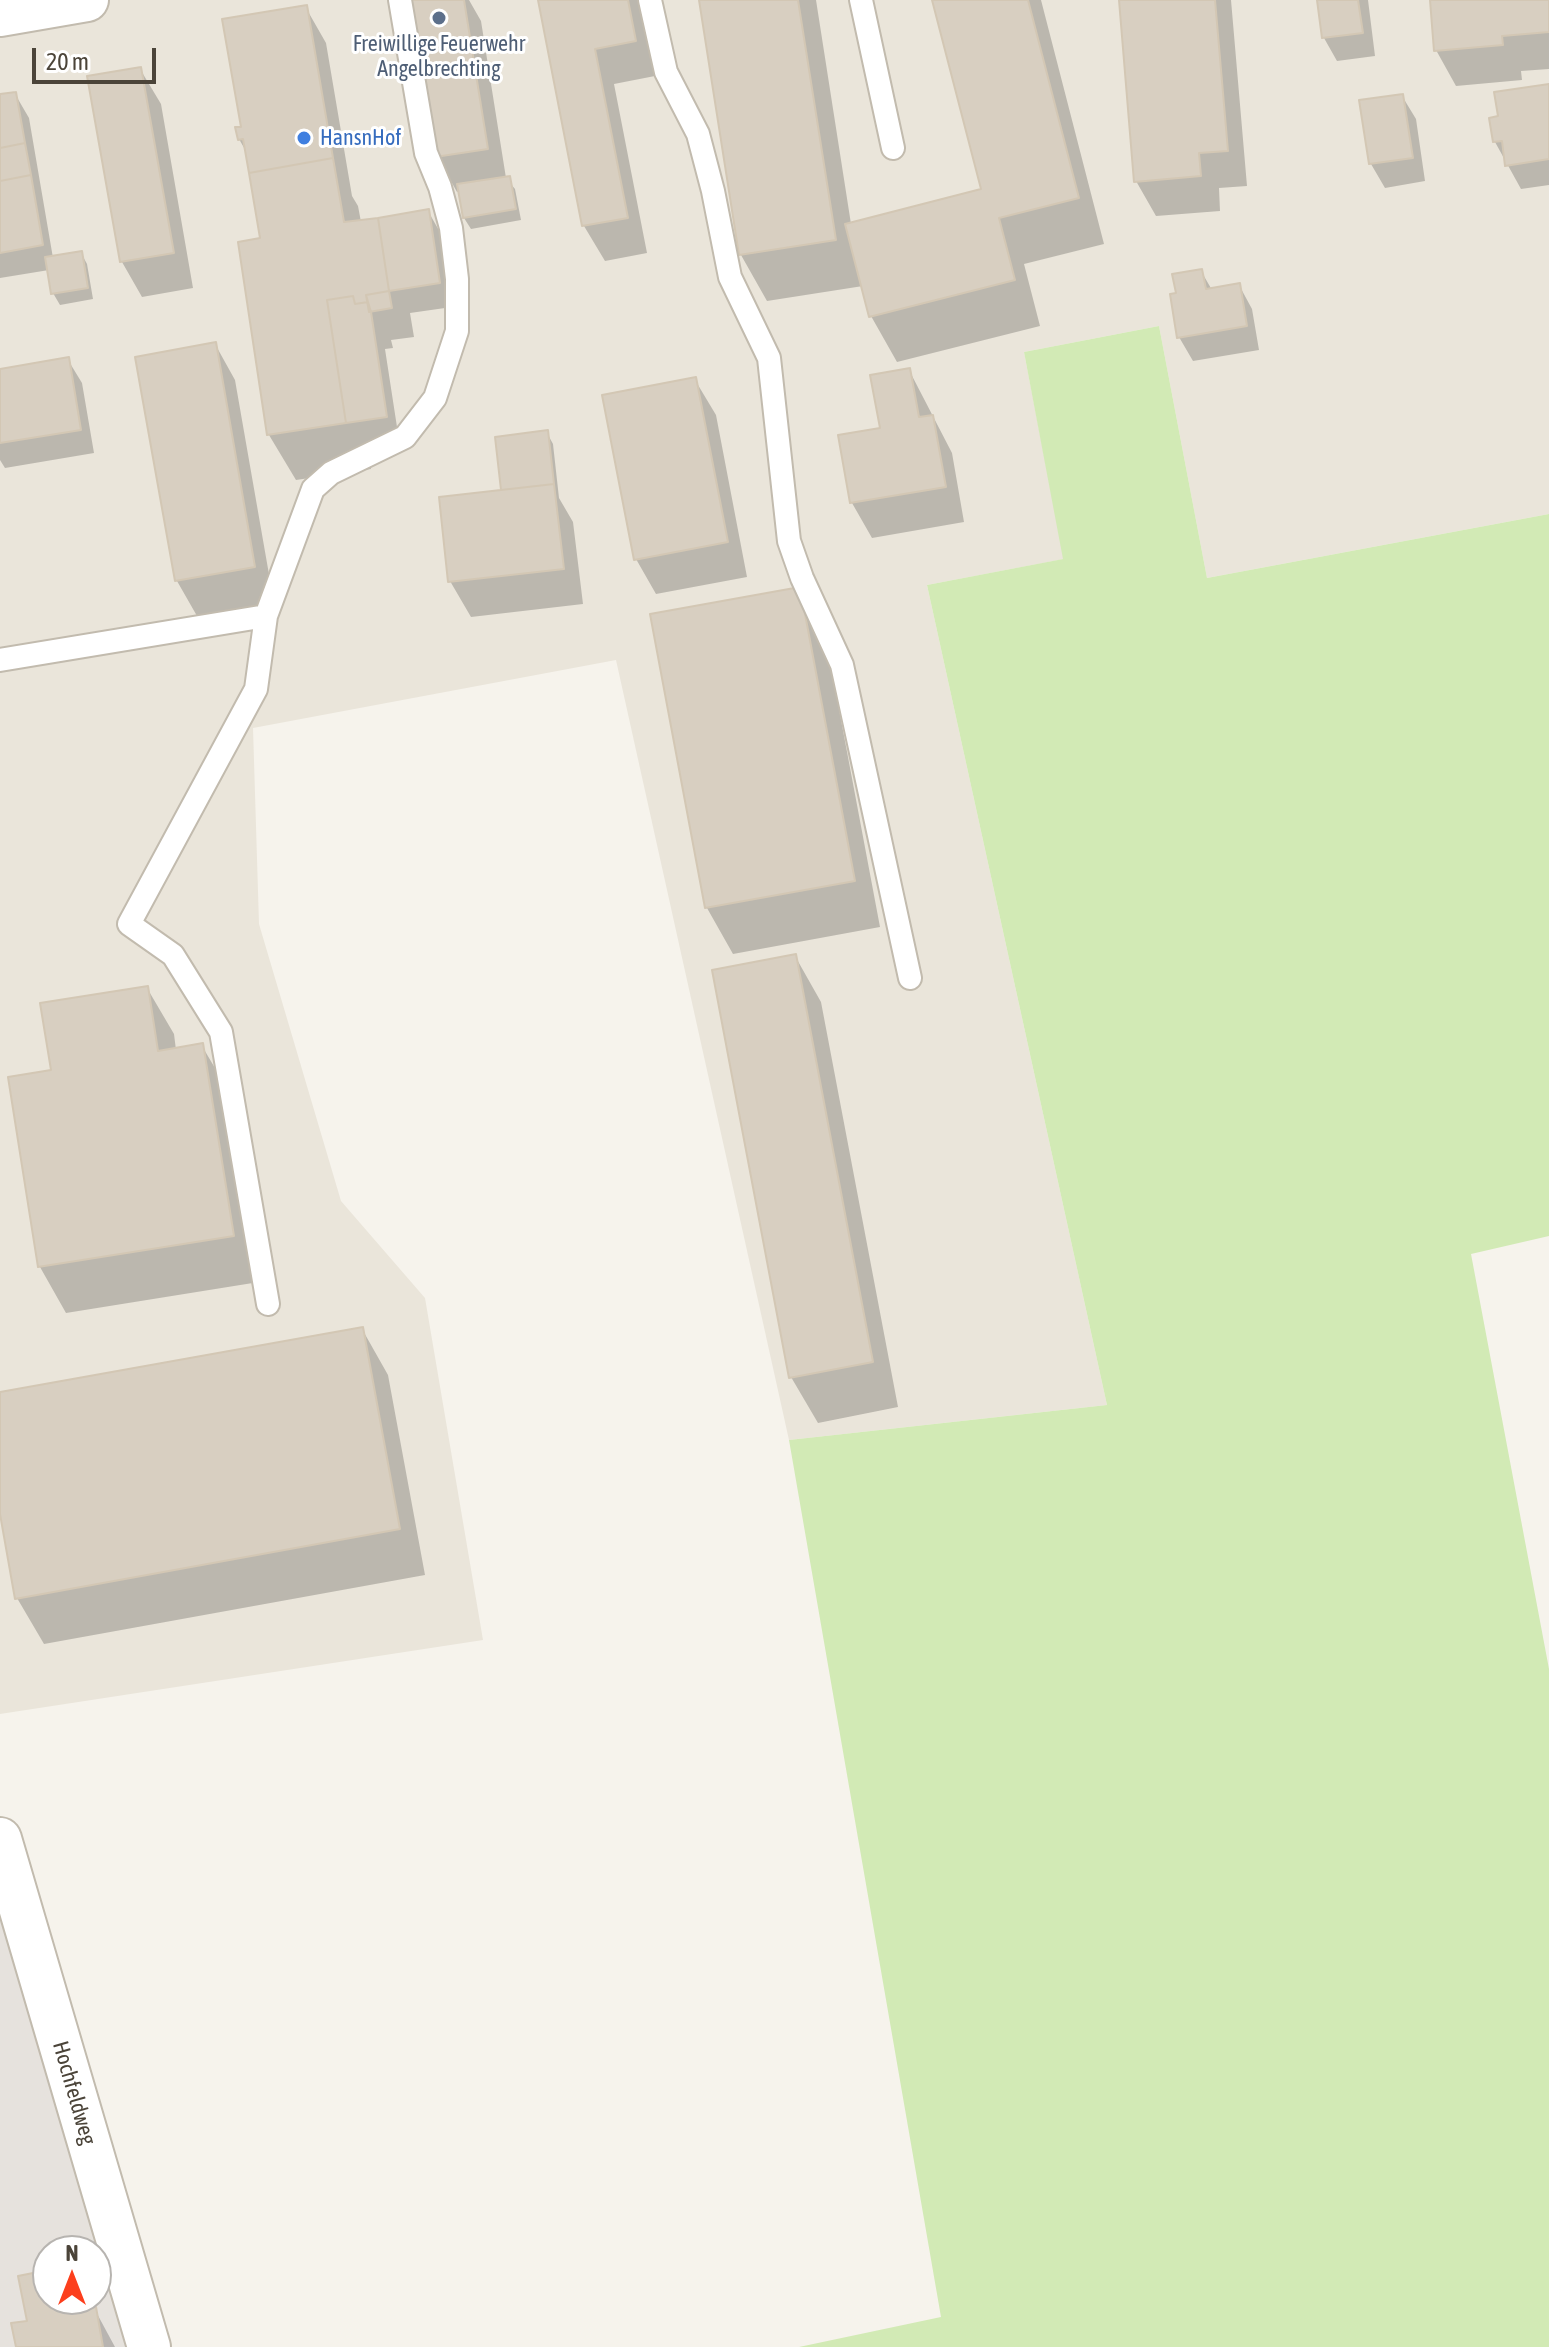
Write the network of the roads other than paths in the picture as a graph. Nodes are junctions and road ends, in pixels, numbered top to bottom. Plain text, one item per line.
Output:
1 (87, 0) edge
2 (400, 0) edge
3 (650, 0) edge
4 (861, 0) edge
5 (0, 15) edge
6 (893, 148) dead end
7 (266, 616) junction
8 (0, 660) edge
9 (910, 978) dead end
10 (268, 1304) dead end
11 (0, 1839) edge
12 (149, 2347) edge

1 - 5 street
2 - 7 lane
3 - 9 lane
4 - 6 lane
7 - 8 lane
7 - 10 lane
11 - 12 street, Hochfeldweg

